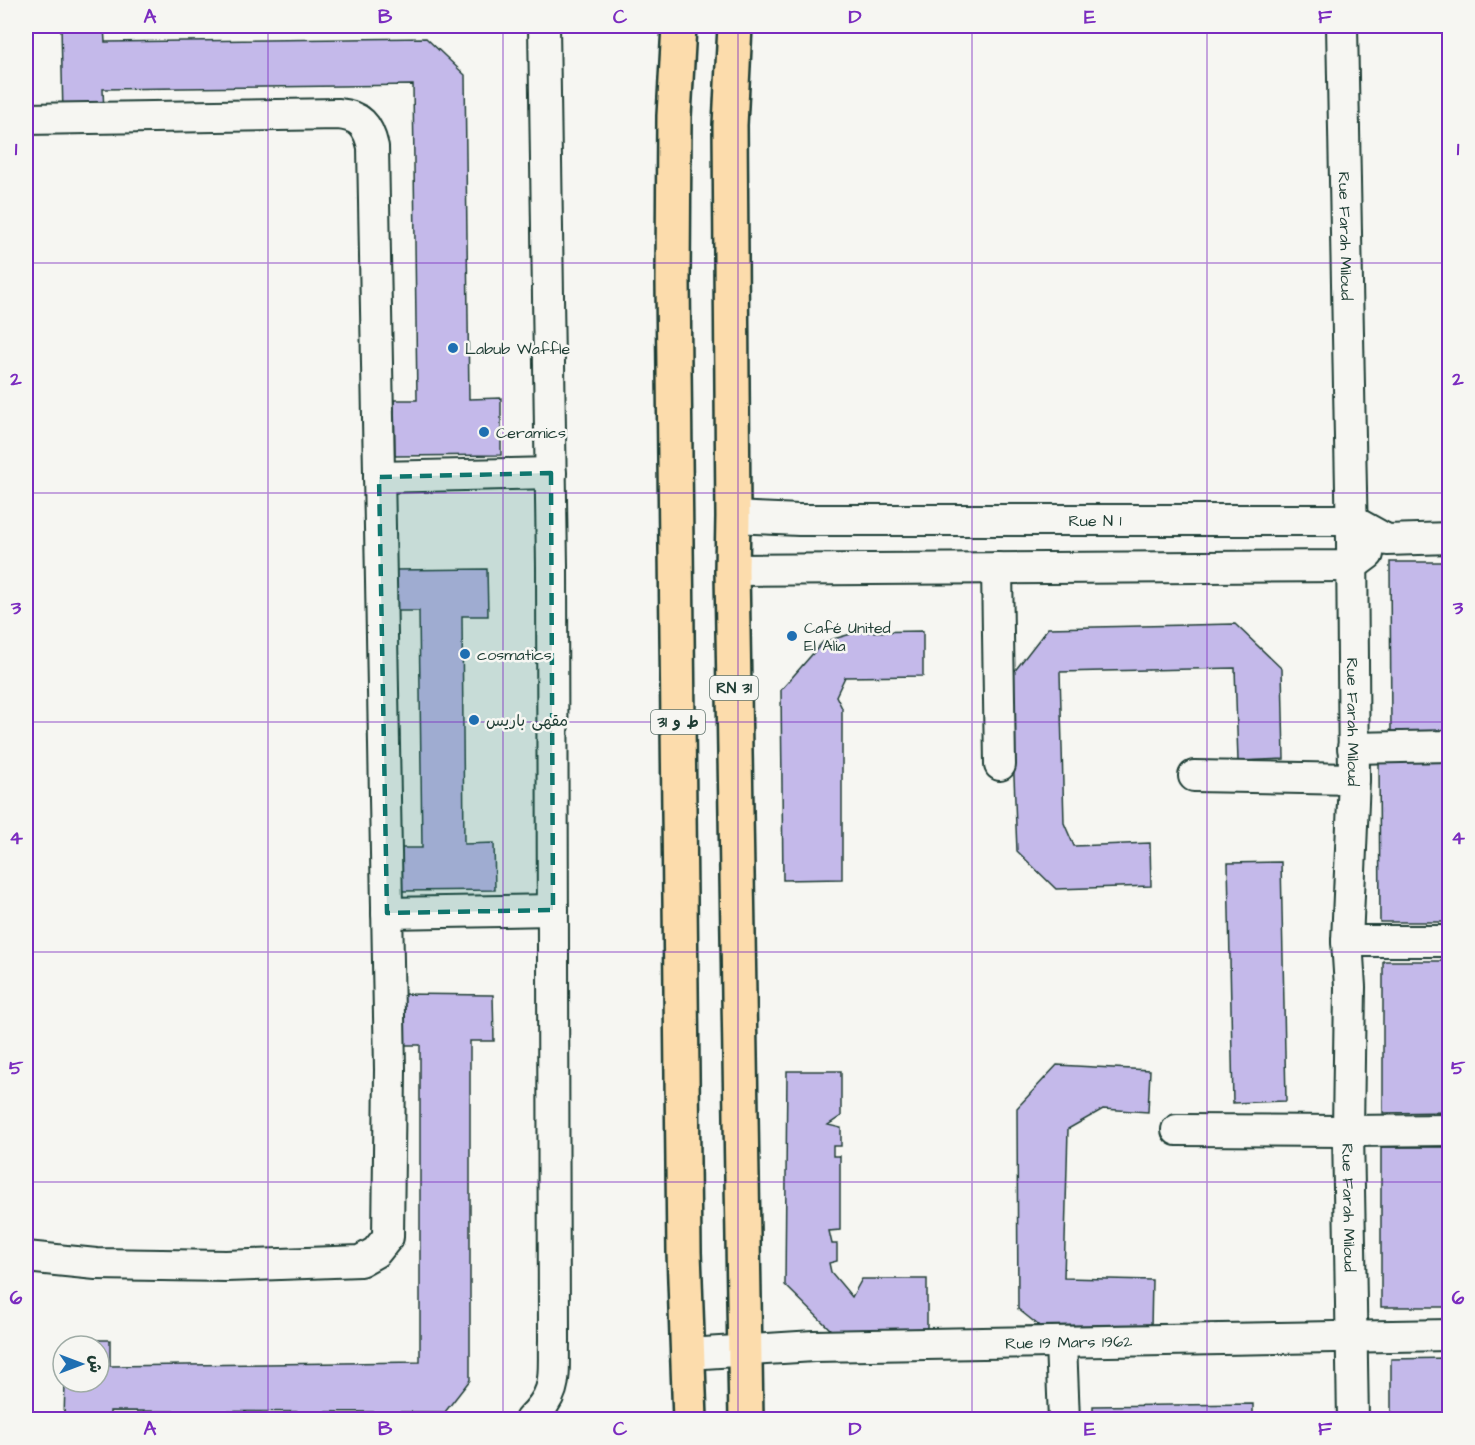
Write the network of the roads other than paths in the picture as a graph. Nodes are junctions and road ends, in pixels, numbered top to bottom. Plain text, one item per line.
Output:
1 (544, 26) edge
2 (679, 26) edge
3 (735, 26) edge
4 (1342, 26) edge
5 (26, 119) edge
6 (551, 473) junction
7 (379, 477) junction
8 (733, 517) junction
9 (1351, 520) junction
10 (1449, 538) edge
11 (1388, 540) junction
12 (1352, 566) junction
13 (997, 568) junction
14 (732, 570) junction
15 (1449, 746) edge
16 (1353, 748) junction
17 (1000, 765) dead end
18 (1194, 776) dead end
19 (1354, 779) junction
20 (553, 910) junction
21 (387, 913) junction
22 (1347, 940) junction
23 (1449, 940) edge
24 (1177, 1130) dead end
25 (1449, 1130) edge
26 (1348, 1131) junction
27 (26, 1257) edge
28 (1449, 1335) edge
29 (1351, 1337) junction
30 (1061, 1342) junction
31 (745, 1350) junction
32 (688, 1354) junction
33 (530, 1419) edge
34 (690, 1419) edge
35 (746, 1419) edge
36 (1064, 1419) edge
37 (1353, 1419) edge

1 - 6 street
2 - 32 main road, ط و 31
3 - 8 main road, RN 31
4 - 9 street, Rue Farah Miloud
5 - 7 street
6 - 7 street
6 - 20 street
7 - 21 street
8 - 9 street, Rue N 1
8 - 14 main road, RN 31
9 - 11 street, Rue N 1
9 - 12 street, Rue Farah Miloud
10 - 11 street
11 - 12 street
12 - 13 street
12 - 16 street, Rue Farah Miloud
13 - 14 street
13 - 17 street
14 - 31 main road, RN 31
15 - 16 street
16 - 19 street, Rue Farah Miloud
18 - 19 street
19 - 22 street, Rue Farah Miloud
20 - 21 street
20 - 33 street
21 - 27 street
22 - 23 street
22 - 26 street, Rue Farah Miloud
24 - 26 street
25 - 26 street
26 - 29 street, Rue Farah Miloud
28 - 29 street, Rue 19 Mars 1962
29 - 30 street, Rue 19 Mars 1962
29 - 37 street, Rue Farah Miloud
30 - 31 street, Rue 19 Mars 1962
30 - 36 street
31 - 32 street, Rue 19 Mars 1962
31 - 35 main road, RN 31
32 - 34 main road, ط و 31

